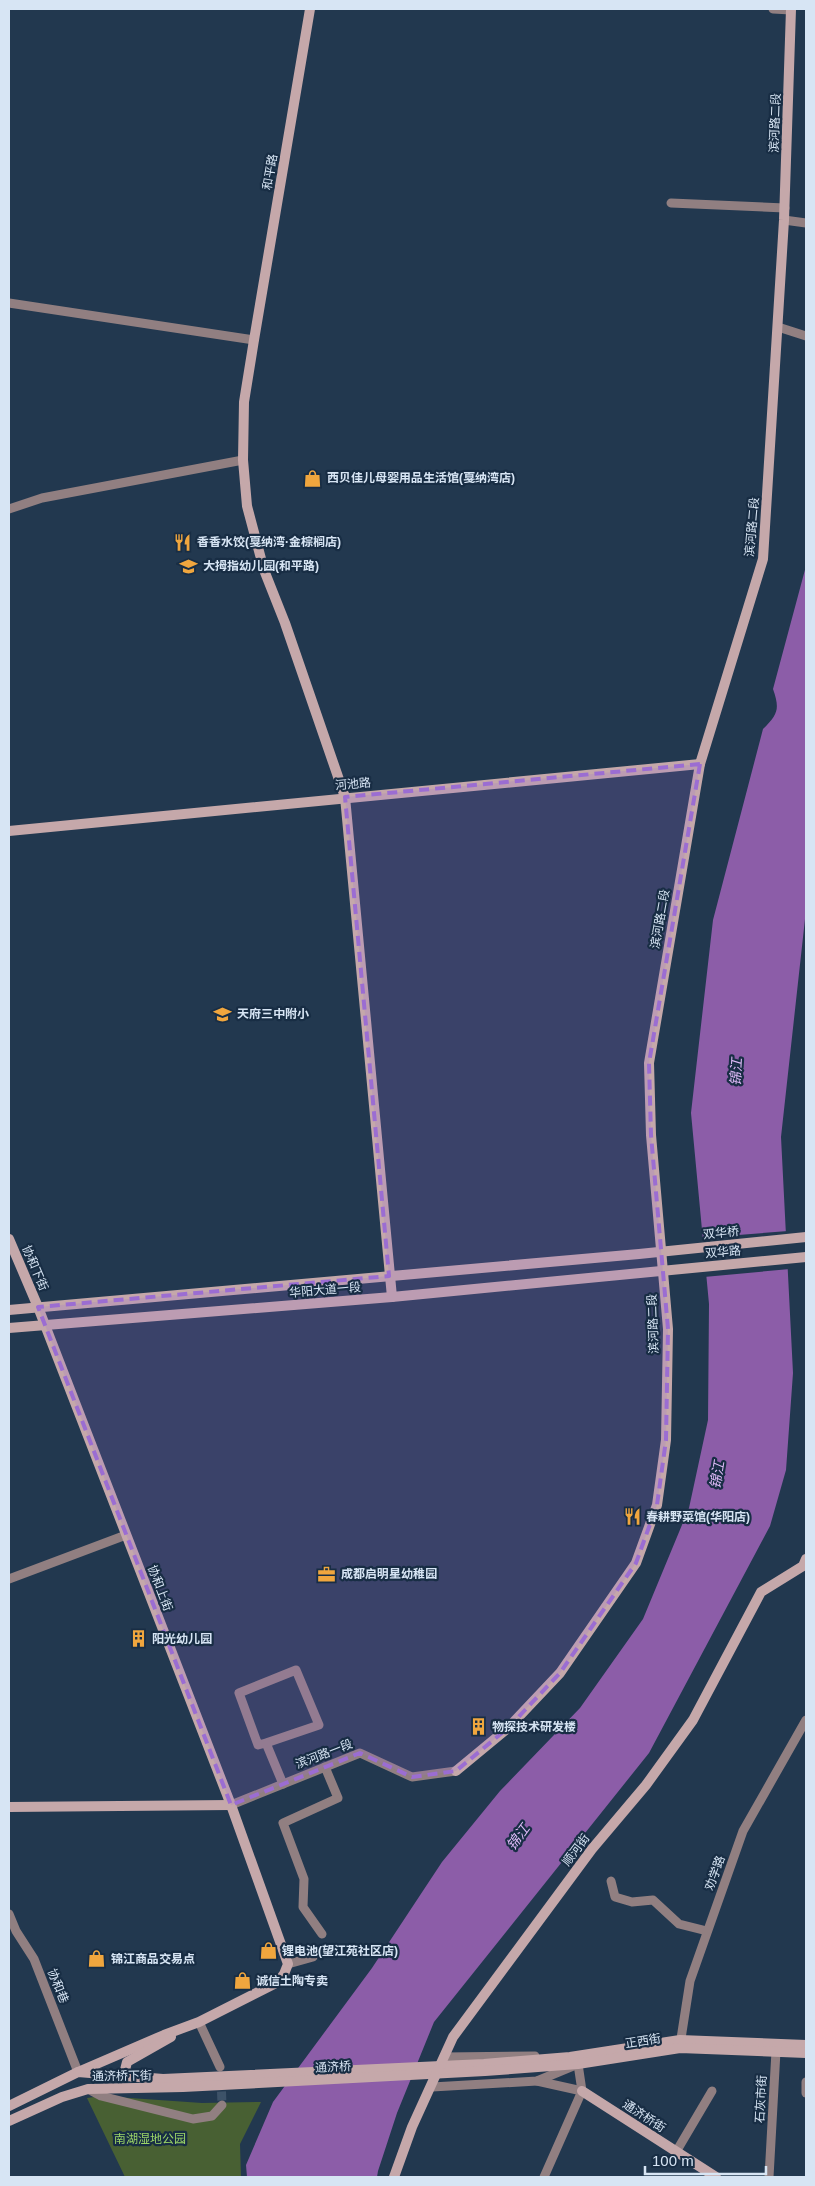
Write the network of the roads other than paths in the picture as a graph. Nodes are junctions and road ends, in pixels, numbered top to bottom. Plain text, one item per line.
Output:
1 (310, 9) edge
2 (773, 9) edge
3 (791, 9) edge
4 (671, 203) dead end
5 (785, 208) junction
6 (784, 220) junction
7 (806, 223) edge
8 (9, 303) edge
9 (778, 327) junction
10 (806, 336) edge
11 (254, 340) junction
12 (244, 460) junction
13 (9, 509) edge
14 (700, 764) junction
15 (345, 797) junction
16 (9, 830) edge
17 (806, 1237) edge
18 (9, 1239) edge
19 (639, 1254) joint
20 (806, 1257) edge
21 (642, 1272) joint
22 (389, 1276) junction
23 (392, 1297) junction
24 (38, 1307) junction
25 (9, 1310) edge
26 (45, 1325) junction
27 (9, 1328) edge
28 (126, 1535) junction
29 (806, 1559) edge
30 (9, 1579) edge
31 (806, 1720) edge
32 (266, 1743) junction
33 (325, 1767) junction
34 (456, 1771) joint
35 (283, 1784) junction
36 (231, 1805) junction
37 (9, 1807) edge
38 (611, 1881) dead end
39 (9, 1914) edge
40 (707, 1931) junction
41 (322, 1934) dead end
42 (313, 1957) dead end
43 (288, 1964) junction
44 (199, 2022) junction
45 (182, 2029) junction
46 (680, 2044) junction
47 (806, 2045) edge
48 (776, 2052) junction
49 (806, 2053) edge
50 (444, 2057) junction
51 (574, 2060) junction
52 (220, 2067) tunnel mouth
53 (78, 2072) junction
54 (133, 2076) junction
55 (536, 2081) junction
56 (182, 2082) junction
57 (806, 2082) edge
58 (432, 2087) junction
59 (88, 2089) junction
60 (712, 2091) dead end
61 (582, 2092) junction
62 (806, 2093) edge
63 (222, 2105) dead end
64 (9, 2106) edge
65 (9, 2121) edge
66 (676, 2152) junction
67 (394, 2177) edge
68 (544, 2177) edge
69 (716, 2177) edge
70 (769, 2177) edge

1 - 11 street, 和平路
2 - 3 street
3 - 5 street, 滨河路二段
4 - 5 street
5 - 6 street, 滨河路二段
6 - 7 street
6 - 9 street, 滨河路二段
8 - 11 street
9 - 10 street
9 - 14 street, 滨河路二段
11 - 12 street, 和平路
12 - 13 street
12 - 15 street, 和平路
14 - 15 street, 河池路
14 - 34 street, 滨河路二段
15 - 16 street, 河池路
15 - 22 street, 和平路
17 - 19 street, 双华桥
18 - 24 street, 协和下街
19 - 22 street, 华阳大道一段
20 - 21 street, 双华路
21 - 23 street, 华阳大道一段
22 - 23 street, 和平路
22 - 24 street, 华阳大道一段
23 - 26 street, 华阳大道一段
24 - 25 street, 华阳大道一段
24 - 26 street, 协和上街
26 - 27 street, 华阳大道一段
26 - 28 street, 协和上街
28 - 30 street
28 - 36 street, 协和上街
29 - 50 street, 顺河街
31 - 40 street, 劝学路
32 - 32 street
32 - 35 street
33 - 34 street, 滨河路一段
33 - 35 street, 滨河路一段
33 - 41 street
35 - 36 street, 滨河路一段
36 - 37 street
36 - 43 street, 协和上街
38 - 40 street
39 - 53 street, 协和巷
40 - 46 street, 劝学路
42 - 43 street
43 - 44 street, 通济桥下街
44 - 45 street, 通济桥下街
44 - 52 street
45 - 53 street, 通济桥下街
45 - 54 street, 通济桥下街
46 - 47 street
46 - 48 street
46 - 51 street
48 - 49 street
48 - 70 street, 石灰市街
50 - 51 street
50 - 58 street, 顺河街
51 - 55 street
51 - 56 street, 通济桥
51 - 61 street
53 - 54 street, 通济桥下街
53 - 64 street, 通济桥下街
54 - 56 street, 通济桥下街
55 - 58 street
55 - 61 street
56 - 59 street, 通济桥下街
57 - 62 street
58 - 67 street, 顺河街
59 - 63 street
59 - 65 street, 通济桥下街
60 - 66 street
61 - 66 street, 通济桥街
61 - 68 street
66 - 69 street, 通济桥街

